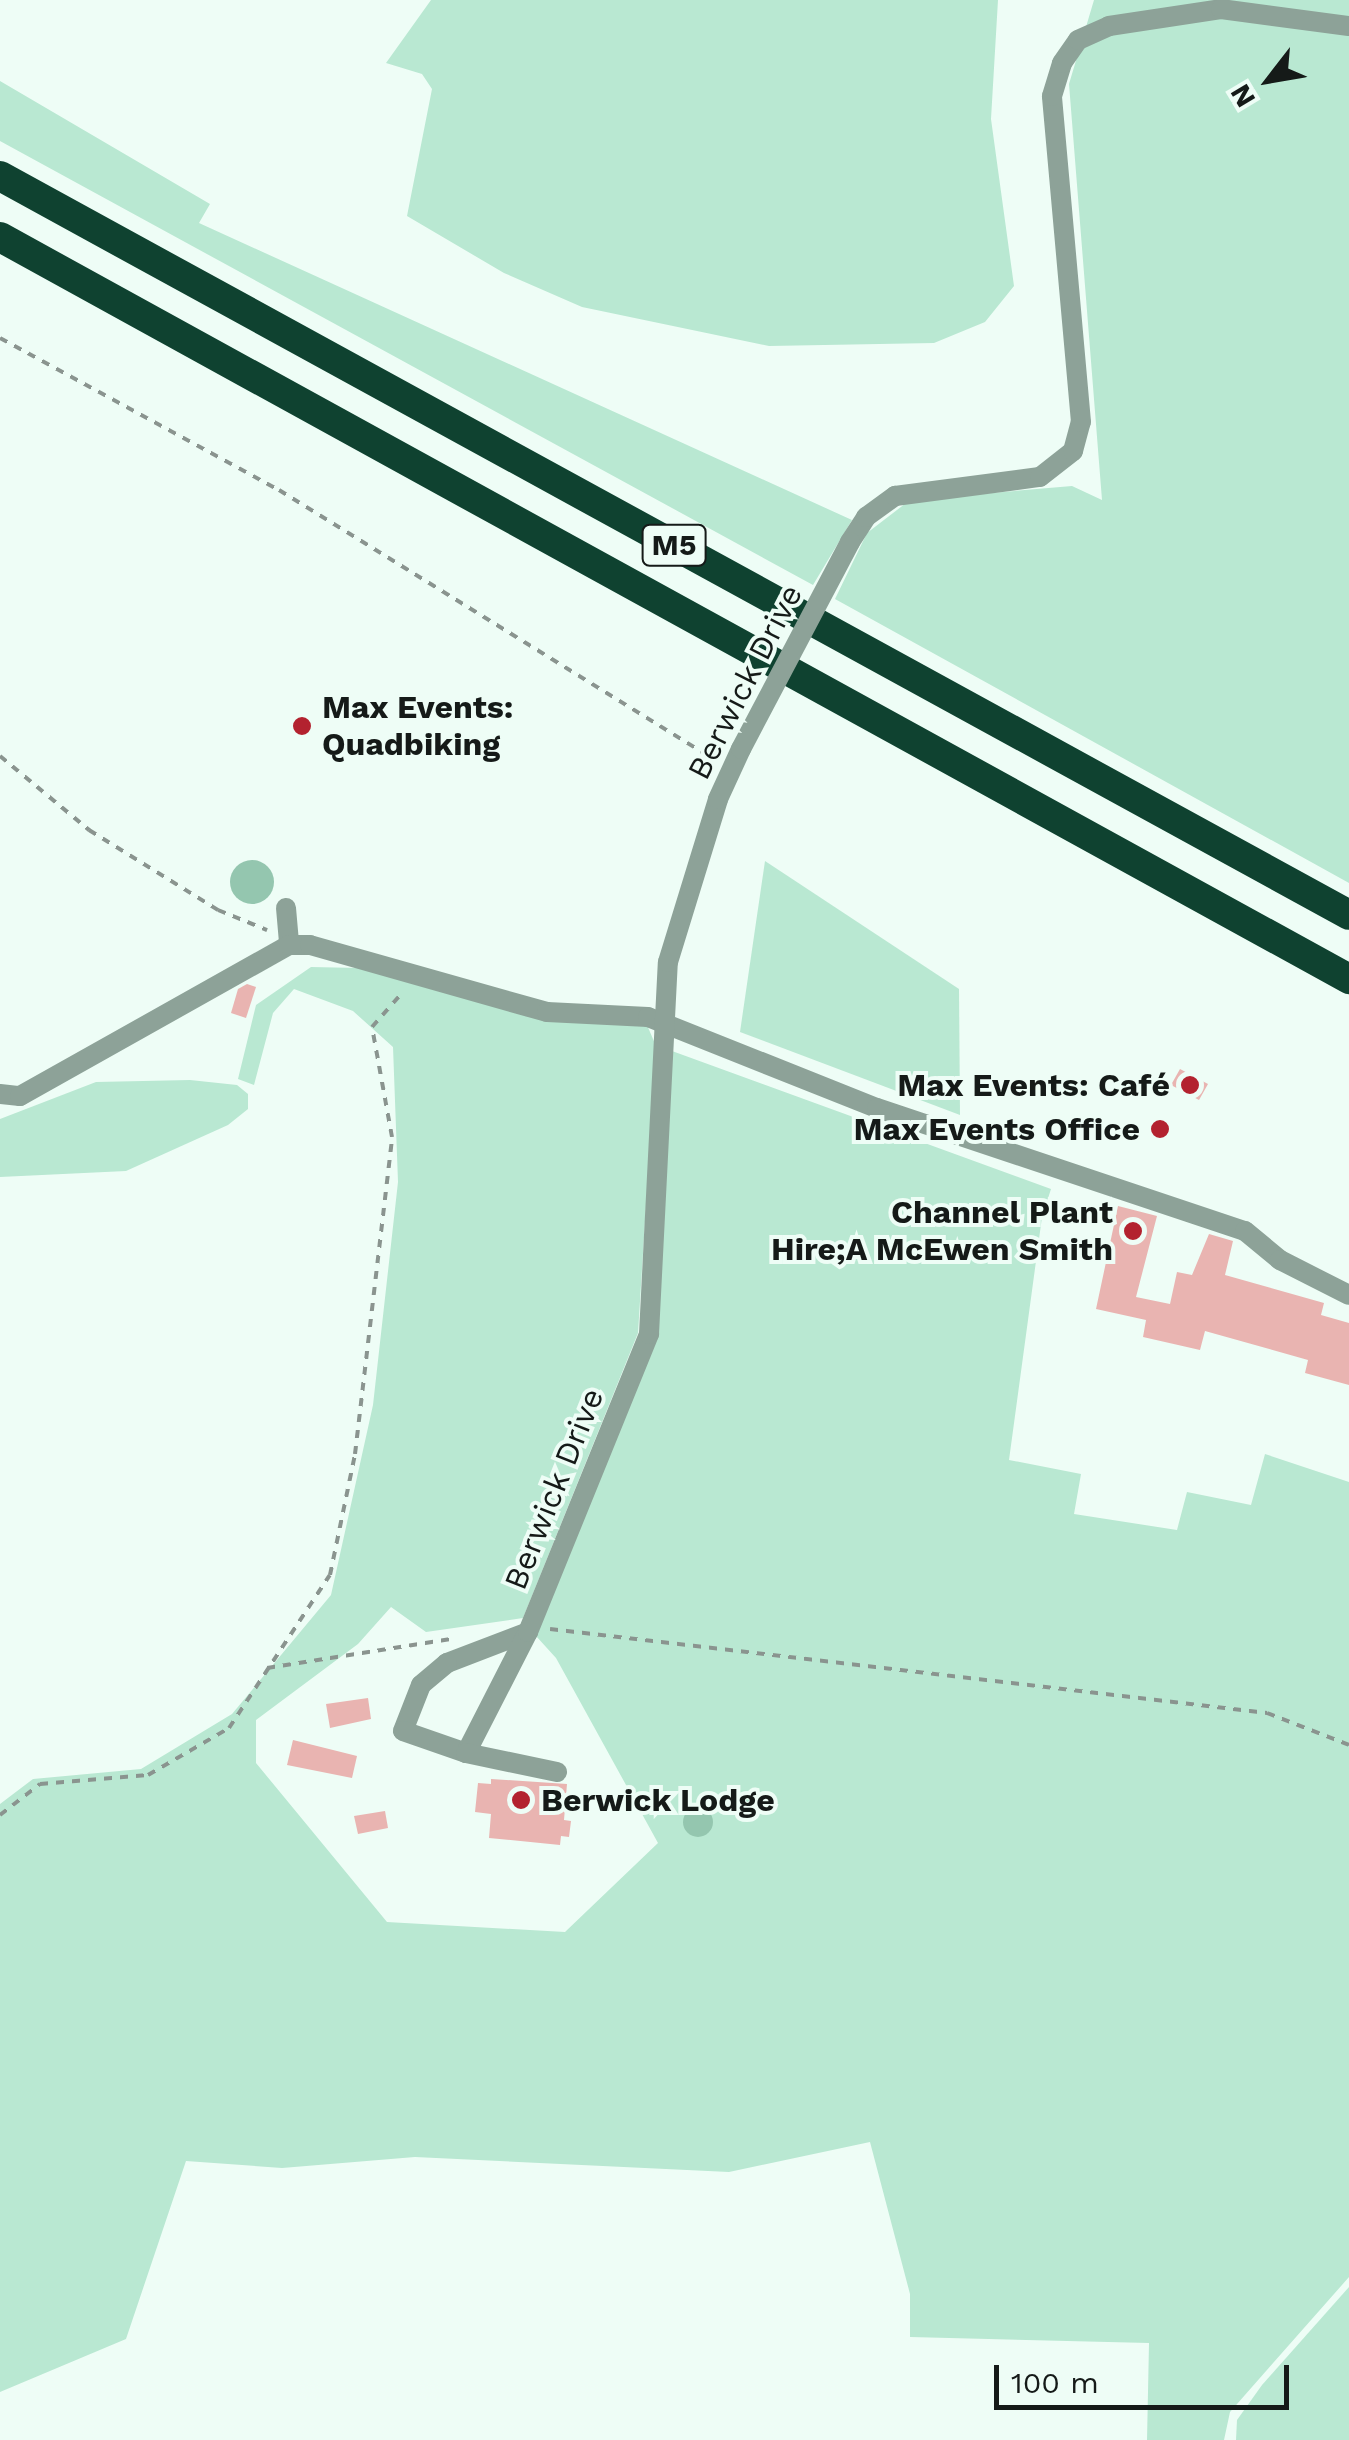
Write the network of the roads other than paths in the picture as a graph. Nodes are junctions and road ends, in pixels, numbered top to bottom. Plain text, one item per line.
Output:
1 (1349, 26) edge
2 (0, 176) edge
3 (0, 237) edge
4 (286, 908) dead end
5 (1349, 914) edge
6 (288, 939) junction
7 (1349, 979) edge
8 (664, 1024) junction
9 (0, 1094) edge
10 (1349, 1295) edge
11 (529, 1630) junction
12 (466, 1753) junction
13 (557, 1772) dead end

1 - 8 street, Berwick Drive, bridge
2 - 5 highway, M5
3 - 7 highway, M5
4 - 6 street
6 - 8 street
6 - 9 street
8 - 10 street
8 - 11 street, Berwick Drive
11 - 12 street, Berwick Drive
11 - 12 street
12 - 13 street

